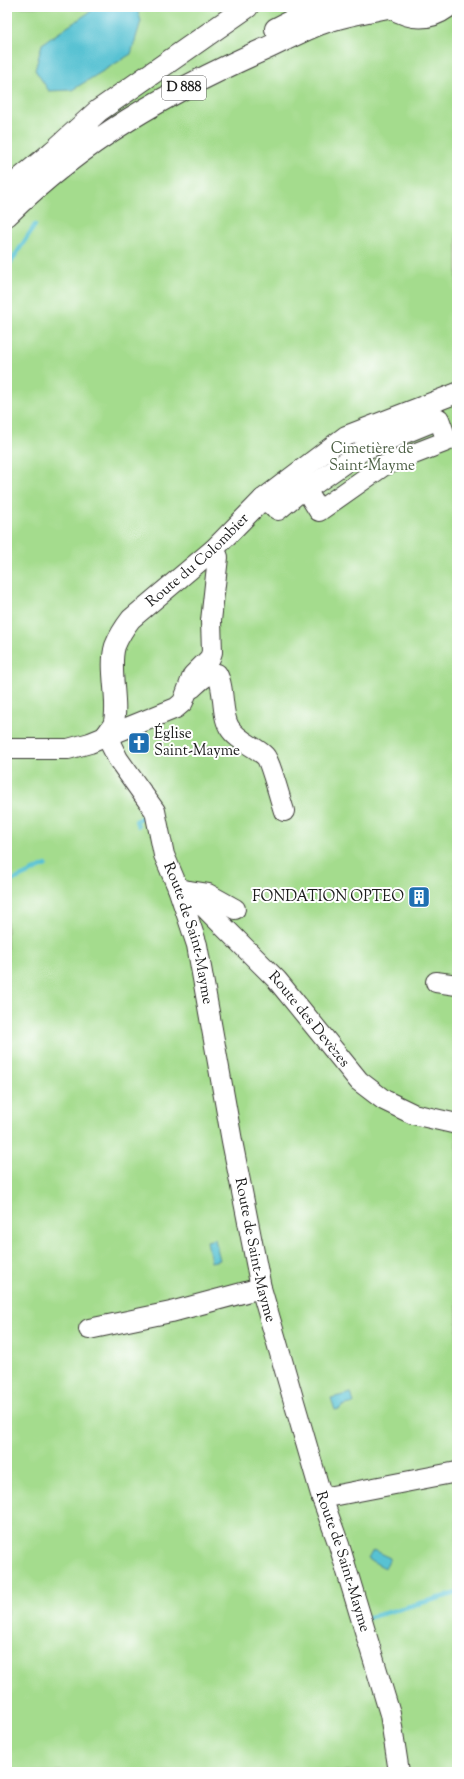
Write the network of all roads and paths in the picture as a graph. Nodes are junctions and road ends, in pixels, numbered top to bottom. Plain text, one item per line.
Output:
1 (247, 7) edge
2 (319, 7) edge
3 (387, 7) edge
4 (391, 7) edge
5 (446, 7) edge
6 (53, 152) junction
7 (7, 190) edge
8 (7, 215) edge
9 (457, 393) edge
10 (443, 429) dead end
11 (263, 499) junction
12 (214, 549) junction
13 (181, 708) junction
14 (106, 735) junction
15 (7, 749) edge
16 (284, 811) dead end
17 (183, 890) junction
18 (236, 908) dead end
19 (436, 982) dead end
20 (457, 985) edge
21 (457, 1124) edge
22 (261, 1288) junction
23 (89, 1329) dead end
24 (457, 1472) edge
25 (322, 1498) junction
26 (399, 1772) edge

1 - 6 main road
2 - 6 main road, D 888
3 - 8 main road, D 888
4 - 5 main road
6 - 7 main road, D 888
9 - 11 street, Route du Colombier
10 - 11 street
11 - 12 street, Route du Colombier
12 - 13 street
12 - 14 street, Route du Colombier
13 - 14 street
13 - 16 street
14 - 15 street
14 - 17 street, Route de Saint-Mayme
17 - 18 street
17 - 21 street, Route des Devèzes
17 - 22 street, Route de Saint-Mayme
19 - 20 street
22 - 23 street
22 - 25 street, Route de Saint-Mayme
24 - 25 street
25 - 26 street, Route de Saint-Mayme

